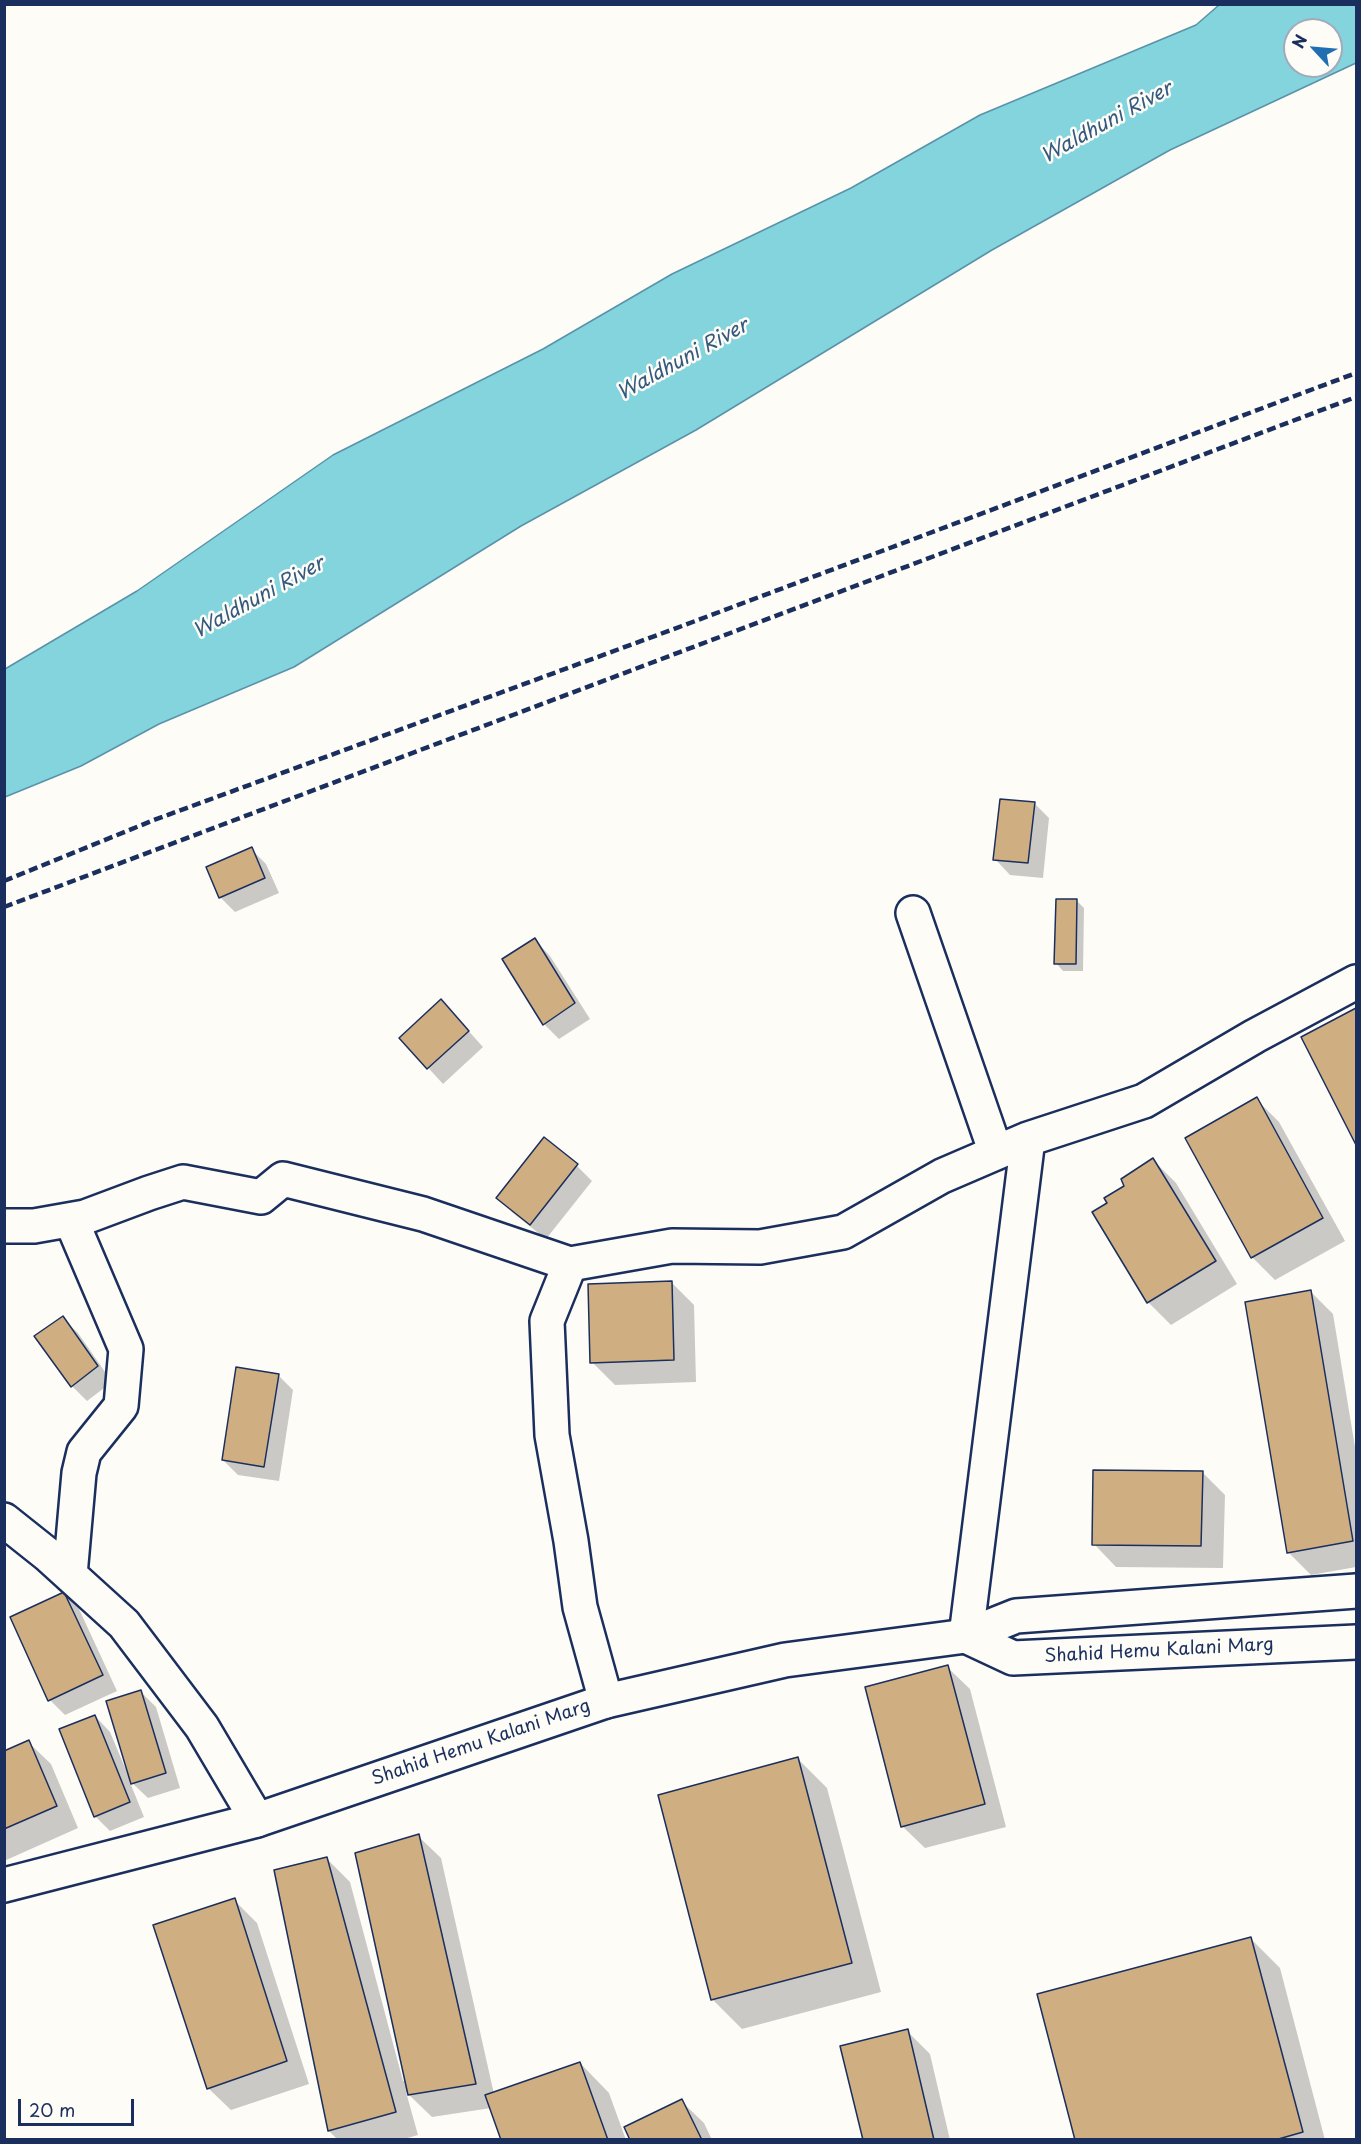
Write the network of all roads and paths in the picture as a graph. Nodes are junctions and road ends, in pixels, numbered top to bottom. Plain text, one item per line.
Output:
1 (913, 913) dead end
2 (1356, 982) edge
3 (1028, 1139) junction
4 (996, 1153) junction
5 (71, 1220) junction
6 (4, 1226) edge
7 (570, 1264) junction
8 (4, 1520) edge
9 (70, 1575) junction
10 (1356, 1591) edge
11 (966, 1636) junction
12 (1356, 1642) edge
13 (606, 1701) junction
14 (257, 1820) junction
15 (4, 1885) edge

1 - 4 street
2 - 3 street
3 - 4 street
3 - 11 street
4 - 7 street
5 - 6 street
5 - 7 street
5 - 9 street
7 - 13 street
8 - 9 street
9 - 14 street
10 - 11 street, Shahid Hemu Kalani Marg
11 - 12 street, Shahid Hemu Kalani Marg
11 - 13 street, Shahid Hemu Kalani Marg
13 - 14 street, Shahid Hemu Kalani Marg
14 - 15 street, Shahid Hemu Kalani Marg

